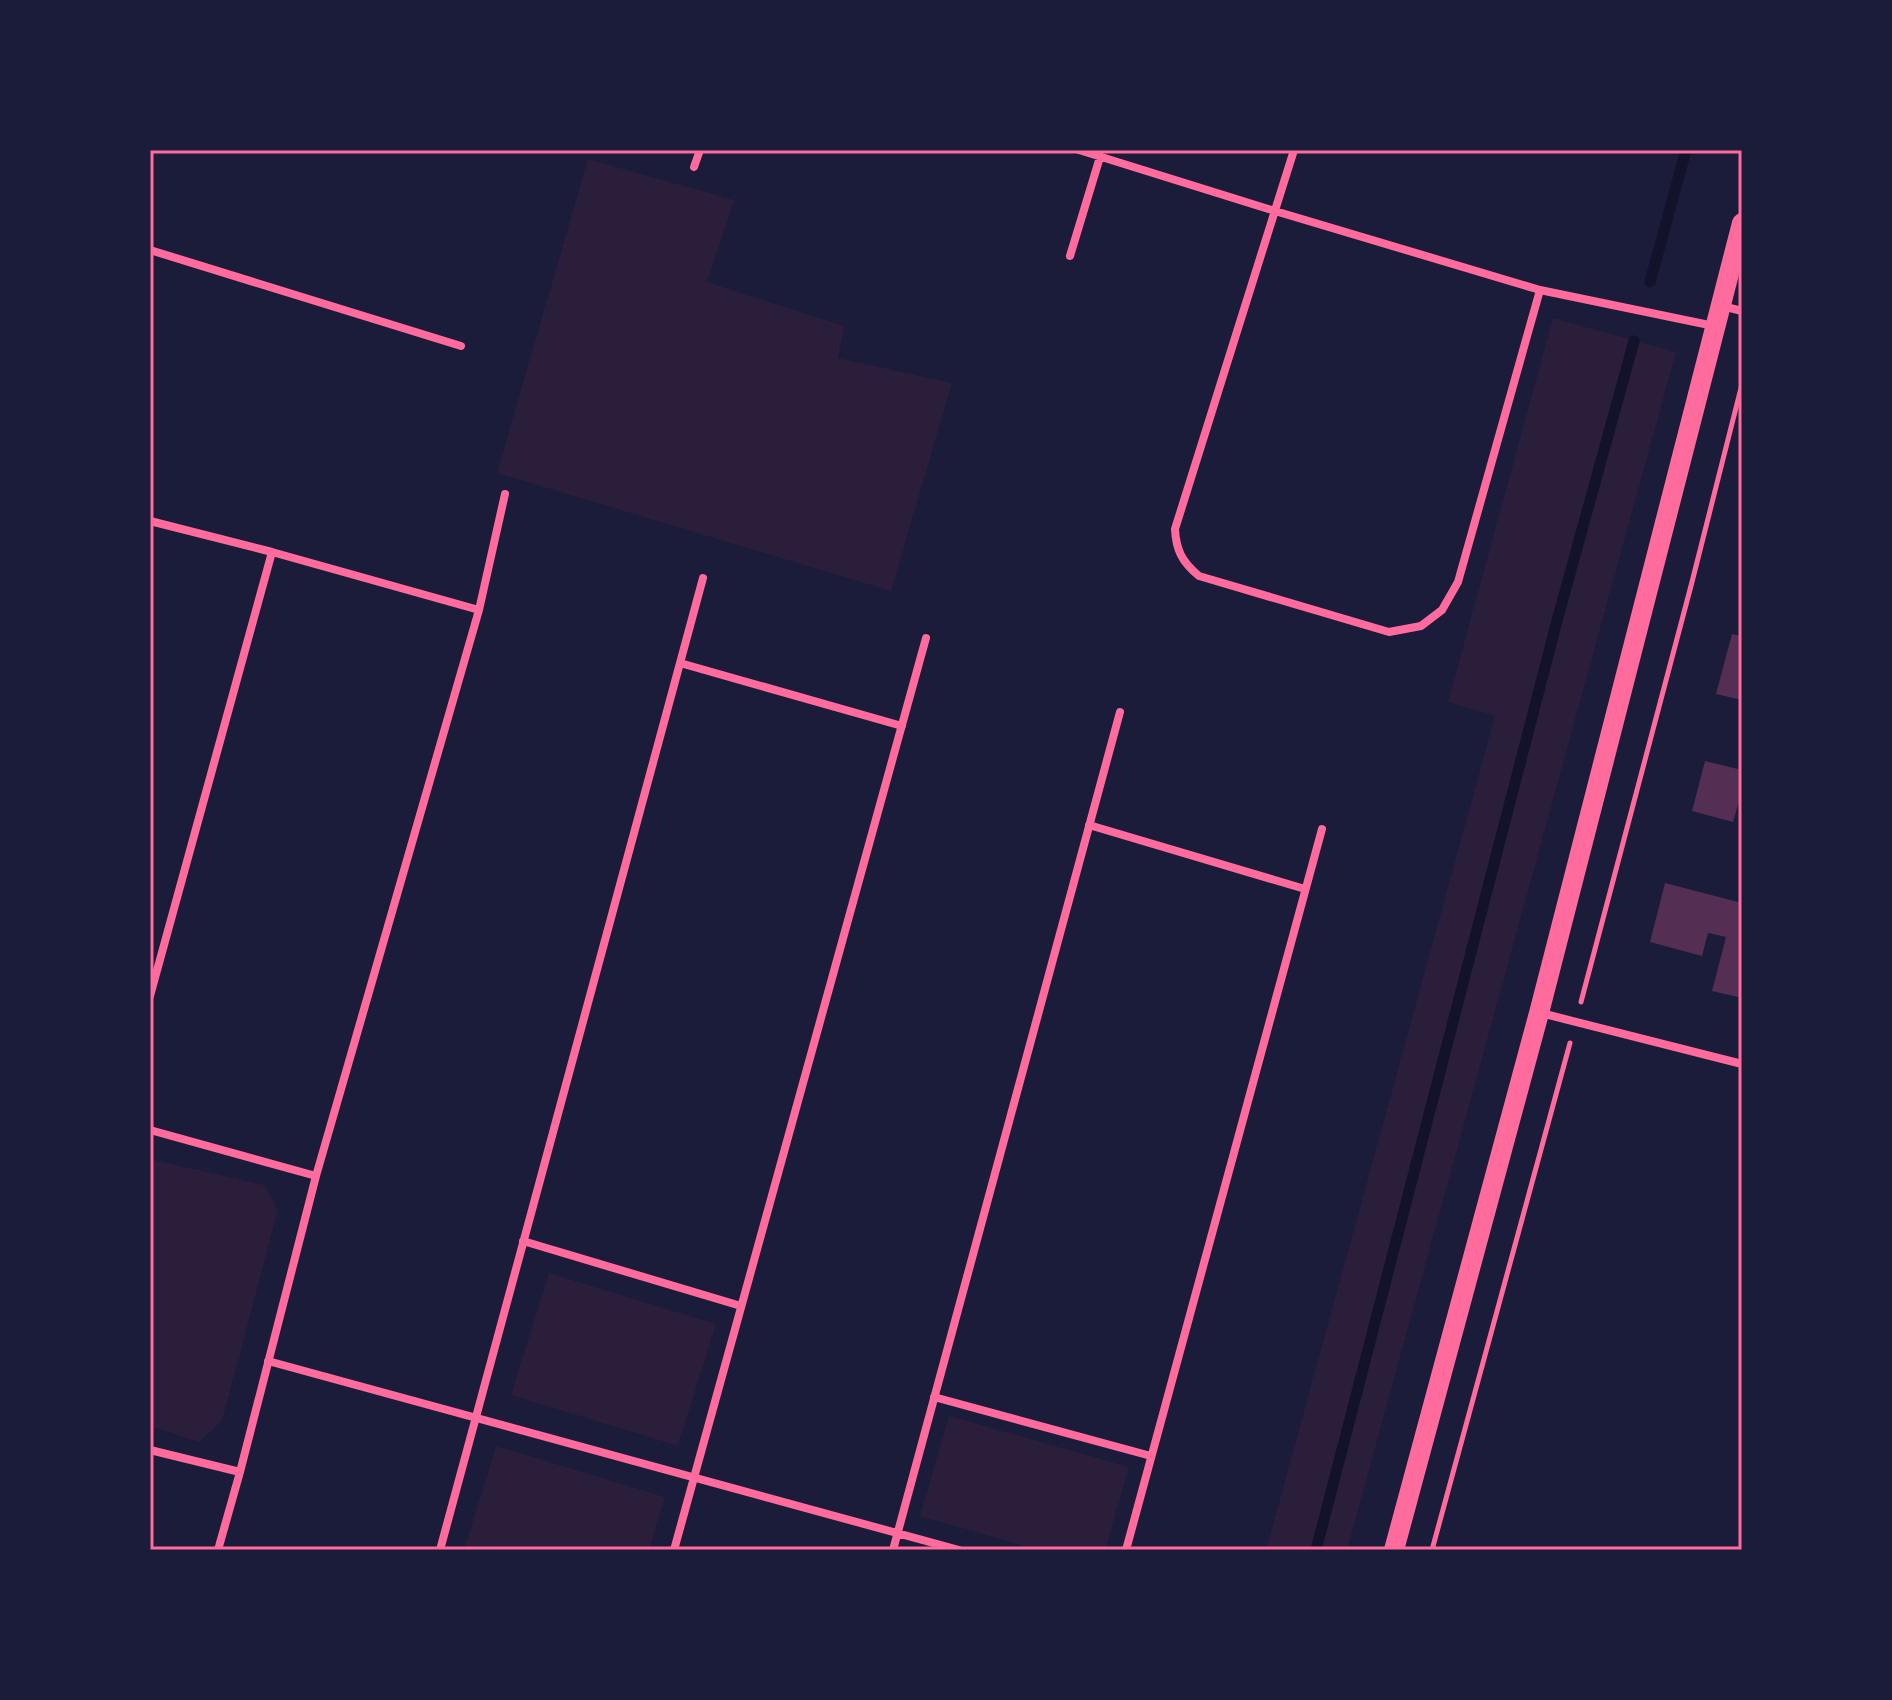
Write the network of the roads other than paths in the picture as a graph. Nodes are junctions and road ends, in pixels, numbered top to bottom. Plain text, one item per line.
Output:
1 (700, 150) edge
2 (1079, 150) edge
3 (1294, 150) edge
4 (1100, 157) junction
5 (694, 167) dead end
6 (1275, 211) junction
7 (1742, 223) edge
8 (150, 250) edge
9 (1070, 256) dead end
10 (1540, 290) junction
11 (1721, 306) junction
12 (1742, 311) edge
13 (1716, 326) junction
14 (461, 346) dead end
15 (505, 494) dead end
16 (150, 521) edge
17 (272, 552) junction
18 (703, 578) dead end
19 (479, 610) junction
20 (926, 638) dead end
21 (680, 663) junction
22 (1120, 712) dead end
23 (902, 726) junction
24 (1089, 825) junction
25 (1322, 829) dead end
26 (1305, 889) junction
27 (150, 996) edge
28 (1539, 1013) junction
29 (1742, 1064) edge
30 (150, 1130) edge
31 (316, 1176) junction
32 (523, 1241) junction
33 (741, 1306) junction
34 (268, 1361) junction
35 (934, 1397) junction
36 (475, 1417) junction
37 (150, 1450) edge
38 (1151, 1456) junction
39 (240, 1472) junction
40 (694, 1477) junction
41 (898, 1533) junction
42 (218, 1550) edge
43 (440, 1550) edge
44 (674, 1550) edge
45 (893, 1550) edge
46 (959, 1550) edge
47 (1126, 1550) edge
48 (1394, 1550) edge

1 - 5 street
2 - 4 street
3 - 6 street
4 - 6 street
4 - 9 street
6 - 10 street
6 - 10 street
7 - 11 main road
8 - 14 street
10 - 13 street
11 - 12 street
11 - 13 main road
13 - 28 main road
15 - 19 street
16 - 17 street
17 - 19 street
17 - 27 street
18 - 21 street
19 - 31 street
20 - 23 street
21 - 23 street
21 - 32 street
22 - 24 street
23 - 33 street
24 - 26 street
24 - 35 street
25 - 26 street
26 - 38 street
28 - 29 street
28 - 48 main road
30 - 31 street
31 - 34 street
32 - 33 street
32 - 36 street
33 - 40 street
34 - 36 street
34 - 39 street
35 - 38 street
35 - 41 street
36 - 40 street
36 - 43 street
37 - 39 street
38 - 47 street
39 - 42 street
40 - 41 street
40 - 44 street
41 - 45 street
41 - 46 street

